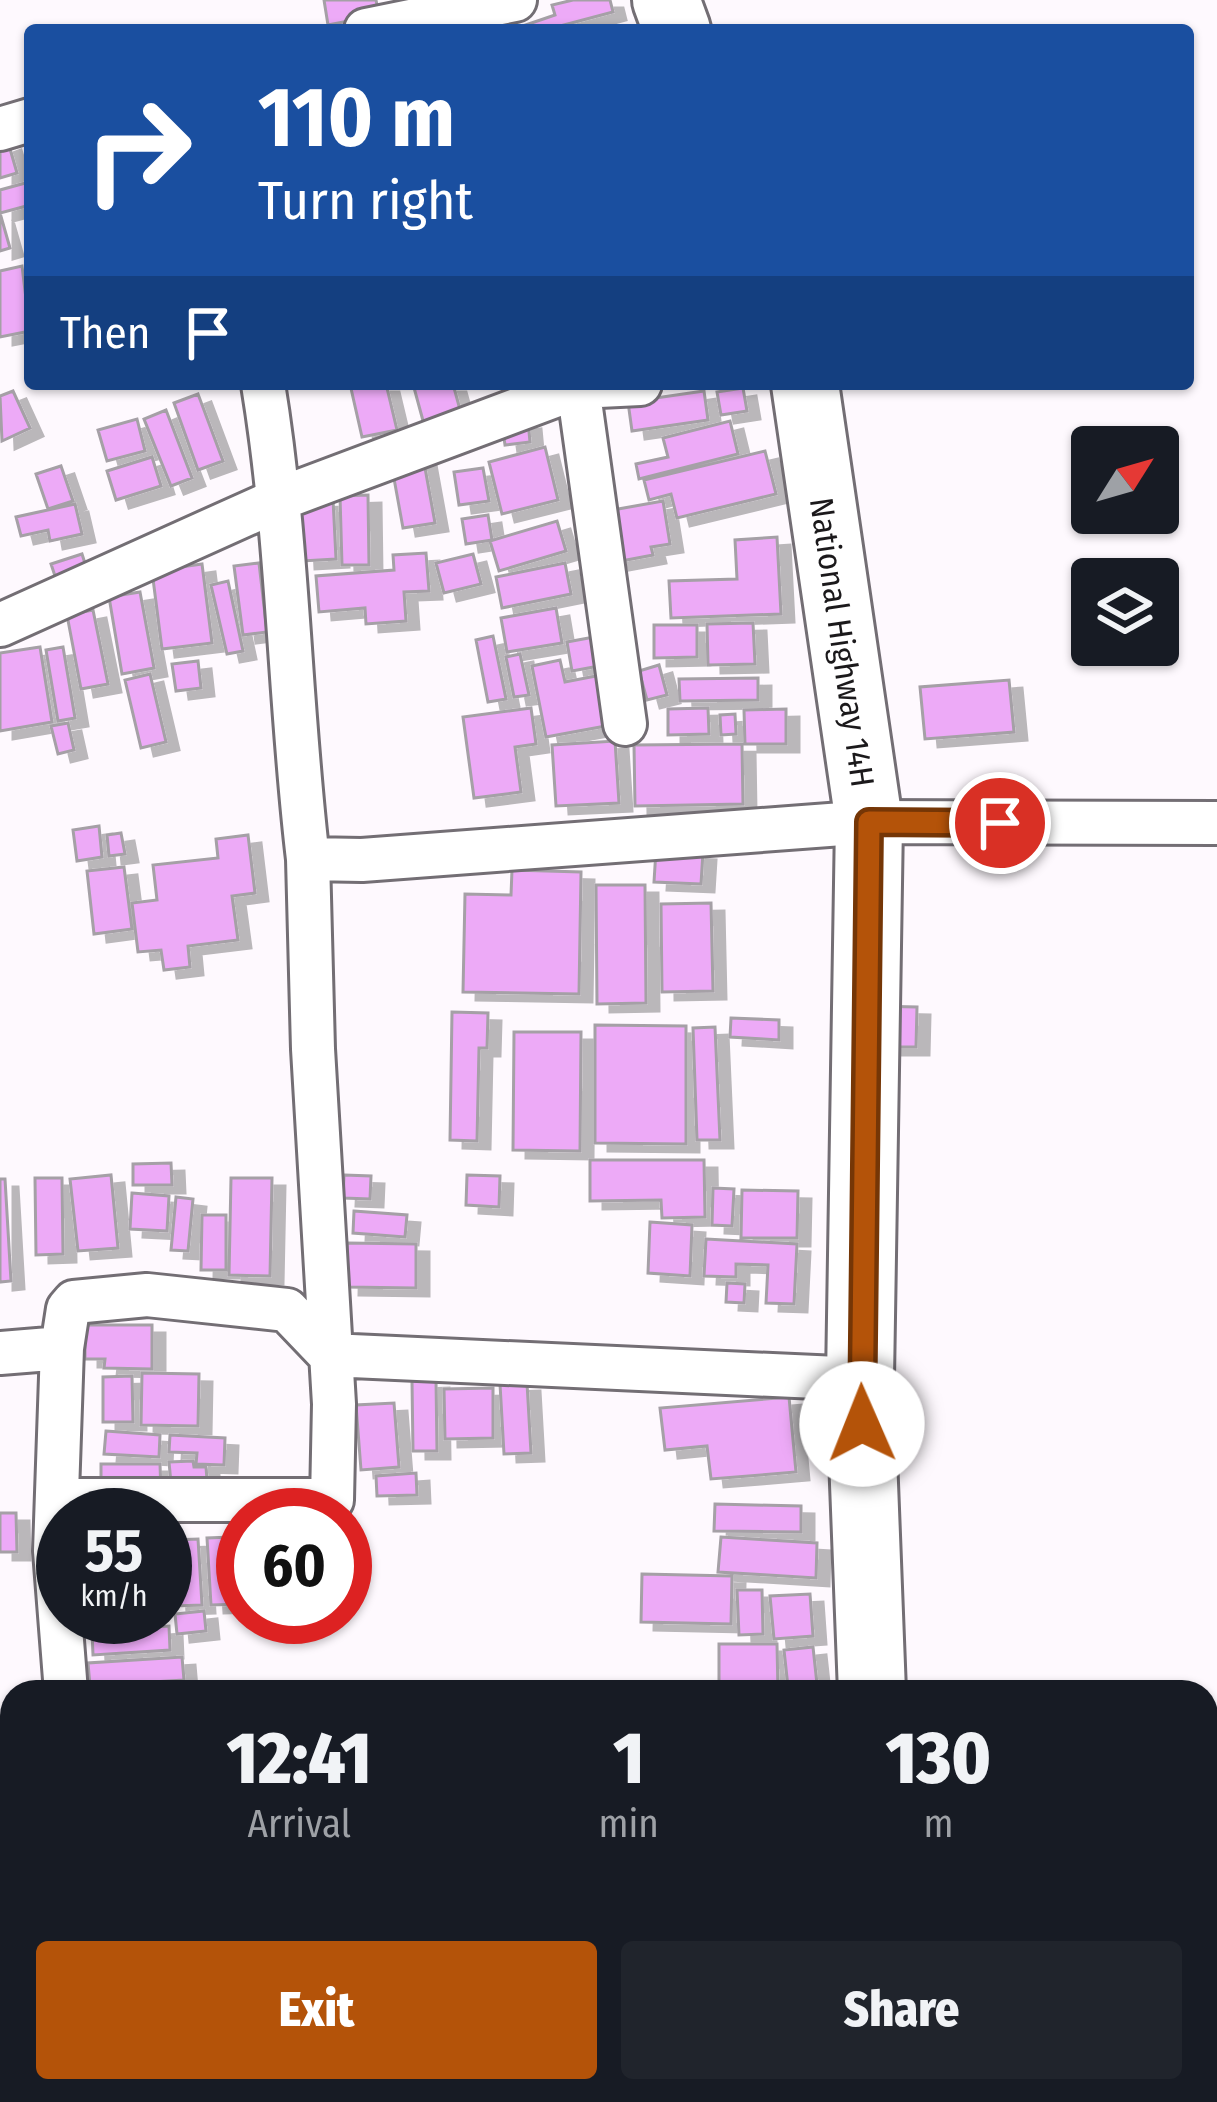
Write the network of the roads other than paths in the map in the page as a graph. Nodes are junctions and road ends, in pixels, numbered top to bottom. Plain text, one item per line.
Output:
1 (515, 0) edge
2 (396, 24) edge
3 (264, 390) edge
4 (570, 390) edge
5 (578, 390) edge
6 (806, 390) edge
7 (282, 498) junction
8 (0, 625) edge
9 (625, 724) dead end
10 (869, 822) junction
11 (1217, 823) edge
12 (308, 859) junction
13 (62, 1348) junction
14 (0, 1353) edge
15 (331, 1355) junction
16 (860, 1379) junction
17 (60, 1488) edge
18 (192, 1500) edge
19 (60, 1644) edge
20 (64, 1680) edge
21 (872, 1680) edge

1 - 2 street
3 - 7 street
4 - 7 street
5 - 9 street
6 - 10 main road, National Highway 14H
7 - 8 street
7 - 12 street
10 - 11 street
10 - 12 street
10 - 16 main road, National Highway 14H
12 - 15 street
13 - 14 street
13 - 15 street
13 - 17 street
15 - 16 street
15 - 18 street
16 - 21 main road, National Highway 14H
19 - 20 street

